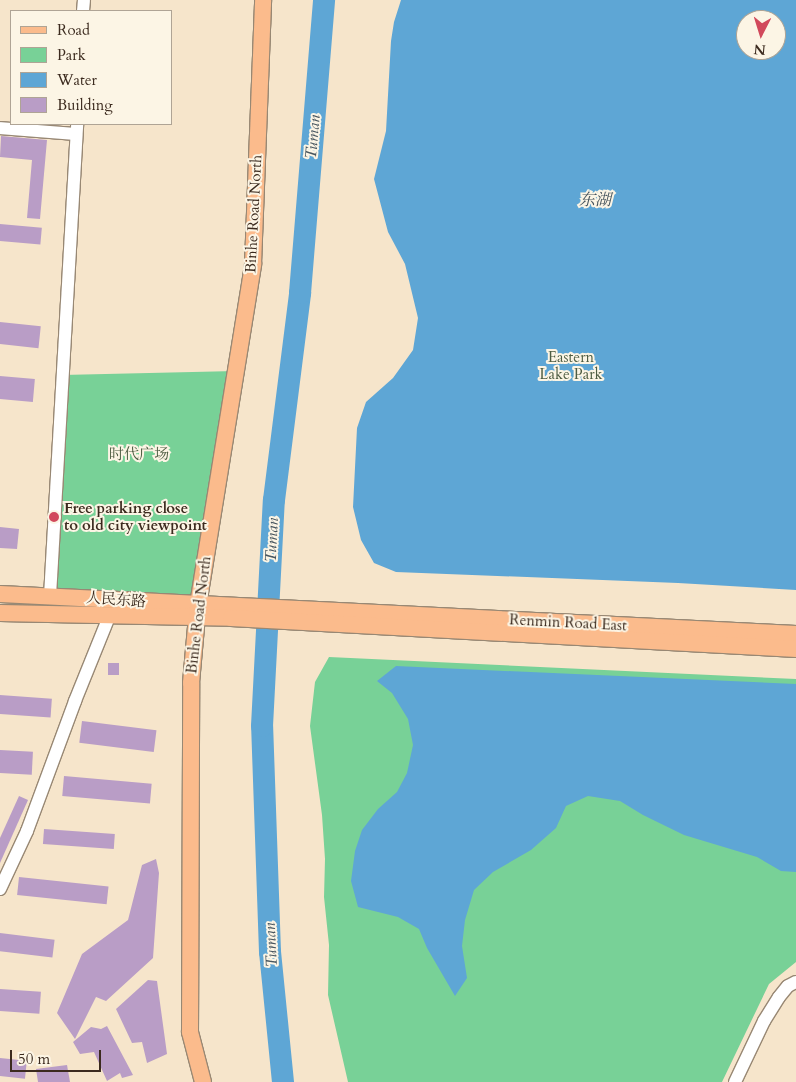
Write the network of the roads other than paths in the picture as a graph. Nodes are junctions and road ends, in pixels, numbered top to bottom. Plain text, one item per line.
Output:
1 (263, 0) edge
2 (0, 128) edge
3 (76, 129) edge
4 (0, 594) edge
5 (50, 596) junction
6 (197, 611) junction
7 (0, 613) edge
8 (109, 617) junction
9 (341, 618) junction
10 (796, 634) edge
11 (796, 649) edge
12 (0, 889) edge
13 (796, 982) edge
14 (203, 1082) edge
15 (735, 1082) edge

1 - 6 main road, Binhe Road North
2 - 3 street
3 - 5 street
4 - 5 main road, 人民东路
5 - 6 main road, 人民东路
6 - 8 main road, 人民东路
6 - 9 main road, 人民东路
6 - 14 main road, Binhe Road North
7 - 8 main road, 人民东路
8 - 12 street
9 - 10 main road, Renmin Road East
9 - 11 main road, Renmin Road East
13 - 15 street

